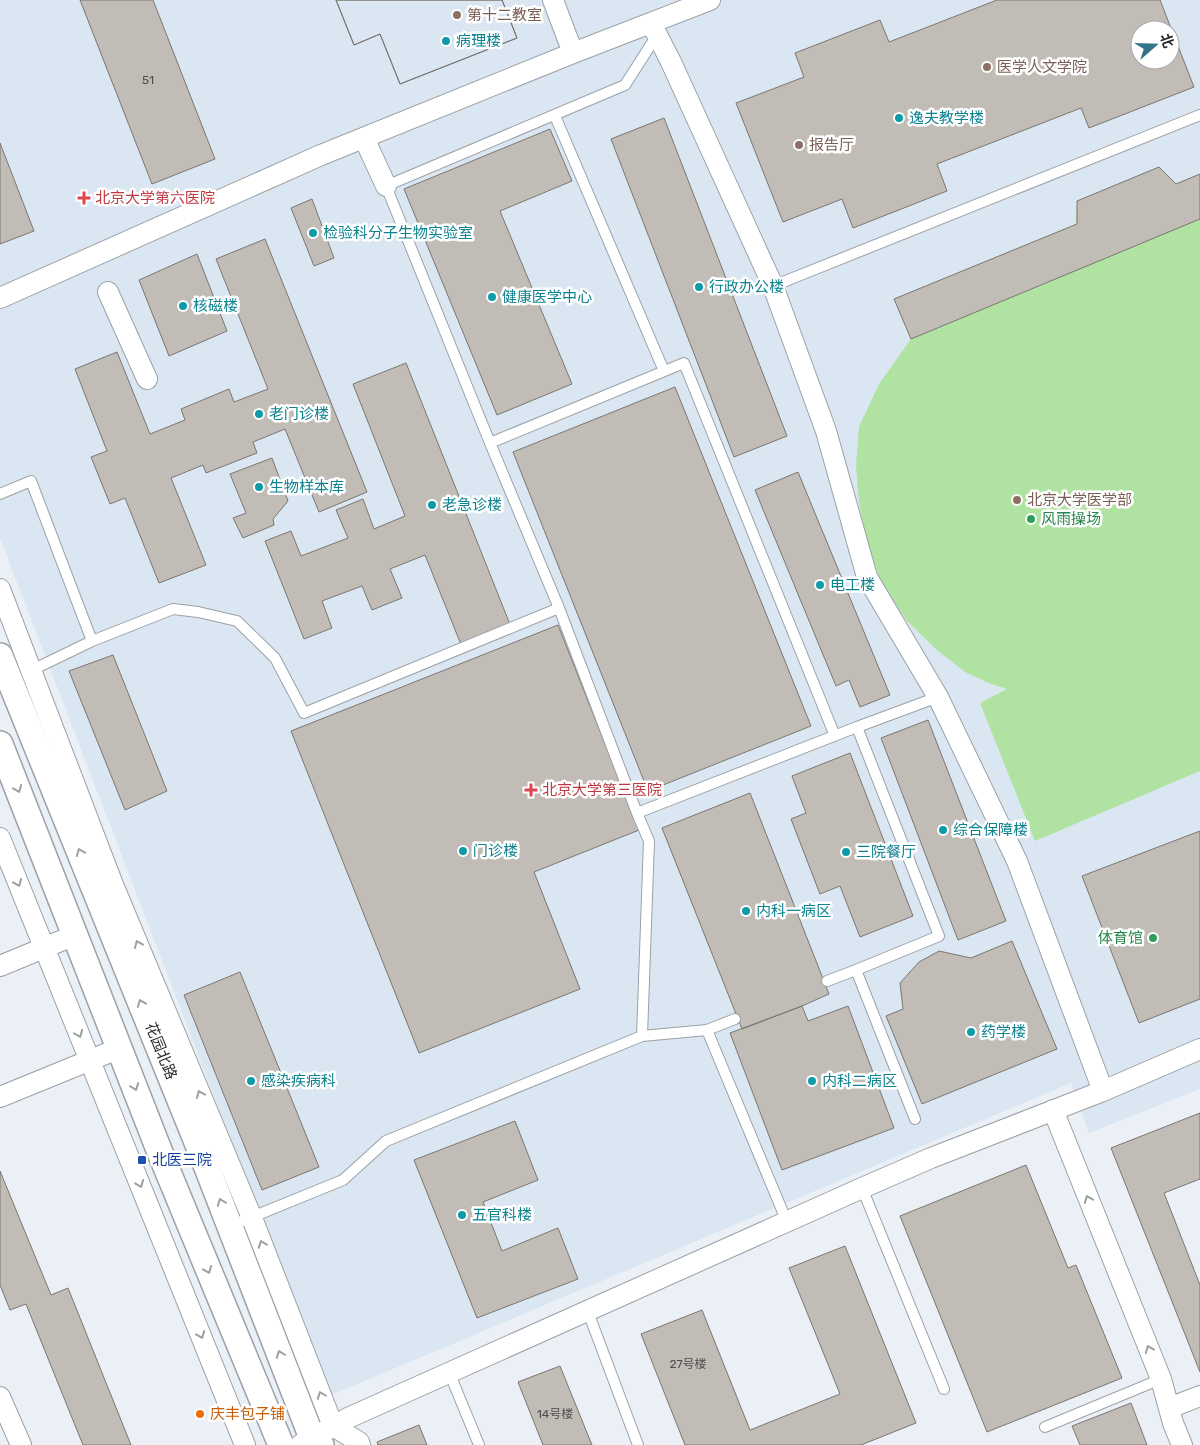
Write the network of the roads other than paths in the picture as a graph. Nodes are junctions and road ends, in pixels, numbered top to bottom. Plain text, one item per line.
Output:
1 (553, 0) edge
2 (710, 0) edge
3 (654, 29) junction
4 (573, 53) junction
5 (1200, 115) edge
6 (555, 116) junction
7 (364, 138) junction
8 (386, 186) junction
9 (773, 286) junction
10 (108, 292) dead end
11 (0, 298) edge
12 (664, 371) junction
13 (147, 379) dead end
14 (490, 443) junction
15 (0, 494) edge
16 (0, 590) edge
17 (559, 608) junction
18 (92, 641) junction
19 (0, 656) edge
20 (20, 675) junction
21 (938, 697) junction
22 (857, 727) junction
23 (835, 736) junction
24 (0, 744) edge
25 (637, 813) junction
26 (0, 838) edge
27 (75, 935) junction
28 (45, 948) junction
29 (0, 966) edge
30 (856, 970) junction
31 (827, 981) dead end
32 (735, 1018) dead end
33 (707, 1030) junction
34 (642, 1036) junction
35 (120, 1048) junction
36 (1200, 1049) edge
37 (90, 1060) junction
38 (1103, 1091) junction
39 (0, 1097) edge
40 (1053, 1110) junction
41 (915, 1119) dead end
42 (862, 1188) junction
43 (241, 1222) junction
44 (787, 1222) junction
45 (588, 1312) junction
46 (449, 1372) junction
47 (1161, 1379) junction
48 (944, 1389) dead end
49 (1200, 1396) edge
50 (0, 1397) edge
51 (1169, 1408) junction
52 (1045, 1427) dead end
53 (316, 1439) edge
54 (21, 1445) edge
55 (246, 1445) edge
56 (281, 1445) edge
57 (360, 1445) edge
58 (479, 1445) edge
59 (638, 1445) edge
60 (1182, 1445) edge

1 - 4 street
2 - 3 street
3 - 4 street
3 - 6 lane
3 - 9 street
4 - 7 street
5 - 9 lane
6 - 8 lane
6 - 12 lane
7 - 8 street
7 - 11 street
8 - 14 lane
9 - 21 street
10 - 13 street
12 - 14 lane
12 - 23 lane
14 - 17 lane
15 - 18 lane
16 - 20 street
17 - 18 lane
17 - 25 lane
18 - 20 lane
19 - 20 street, 花园北路
43 -> 20 street, 花园北路
21 - 22 lane
21 - 38 street
22 - 23 lane
22 - 30 lane
23 - 25 lane
24 -> 27 street
25 - 34 lane
26 -> 28 street
27 - 28 street
27 - 35 street
28 - 29 street
28 -> 37 street
30 - 31 lane
30 - 41 lane
32 - 33 lane
33 - 34 lane
33 - 44 lane
34 - 43 lane
35 - 37 street
35 -> 56 street
36 - 38 street
37 - 39 street
37 -> 55 street
38 - 40 street
40 - 42 street
47 -> 40 street
42 - 44 street
42 - 48 lane
53 -> 43 street, 花园北路
44 - 45 street
45 - 46 street
45 - 59 lane
46 - 53 street
46 - 58 lane
47 - 51 street
47 - 52 lane
49 - 51 street
50 - 54 street
51 - 60 street
53 - 57 street

